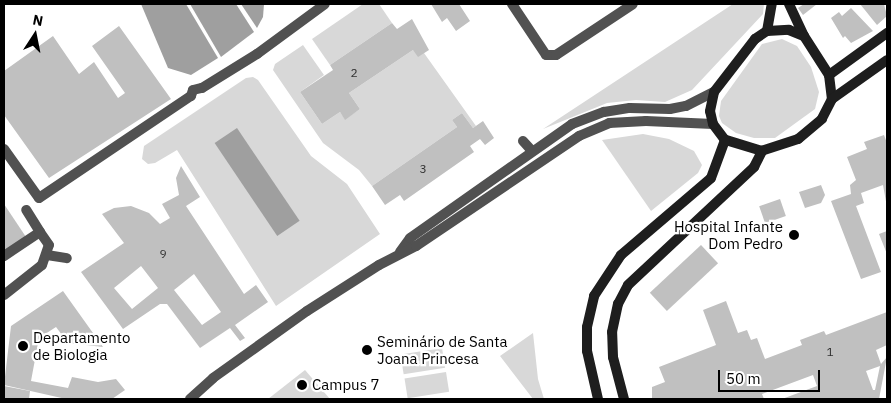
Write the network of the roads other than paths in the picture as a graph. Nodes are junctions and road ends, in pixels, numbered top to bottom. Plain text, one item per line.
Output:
1 (325, 4) edge
2 (512, 4) edge
3 (633, 4) edge
4 (772, 4) edge
5 (789, 4) edge
6 (767, 31) junction
7 (887, 33) edge
8 (804, 36) junction
9 (887, 60) edge
10 (829, 75) junction
11 (714, 92) junction
12 (832, 99) junction
13 (713, 124) junction
14 (725, 140) junction
15 (523, 141) dead end
16 (4, 149) edge
17 (531, 150) junction
18 (762, 151) junction
19 (26, 210) dead end
20 (40, 232) junction
21 (400, 253) junction
22 (47, 255) junction
23 (4, 256) edge
24 (68, 258) dead end
25 (4, 295) edge
26 (190, 399) edge
27 (598, 399) edge
28 (624, 399) edge

1 - 16 street
2 - 3 street
4 - 6 main road
5 - 8 main road
6 - 8 main road
6 - 11 main road
7 - 10 main road
8 - 10 main road
9 - 12 main road
10 - 12 main road
11 - 13 main road
11 - 17 street
12 - 18 main road
13 - 14 main road
13 - 21 street
14 - 18 main road
14 - 27 main road
15 - 17 street
17 - 21 street
18 - 28 main road
19 - 20 street
20 - 22 street
20 - 23 street
21 - 26 street
22 - 24 street
22 - 25 street

